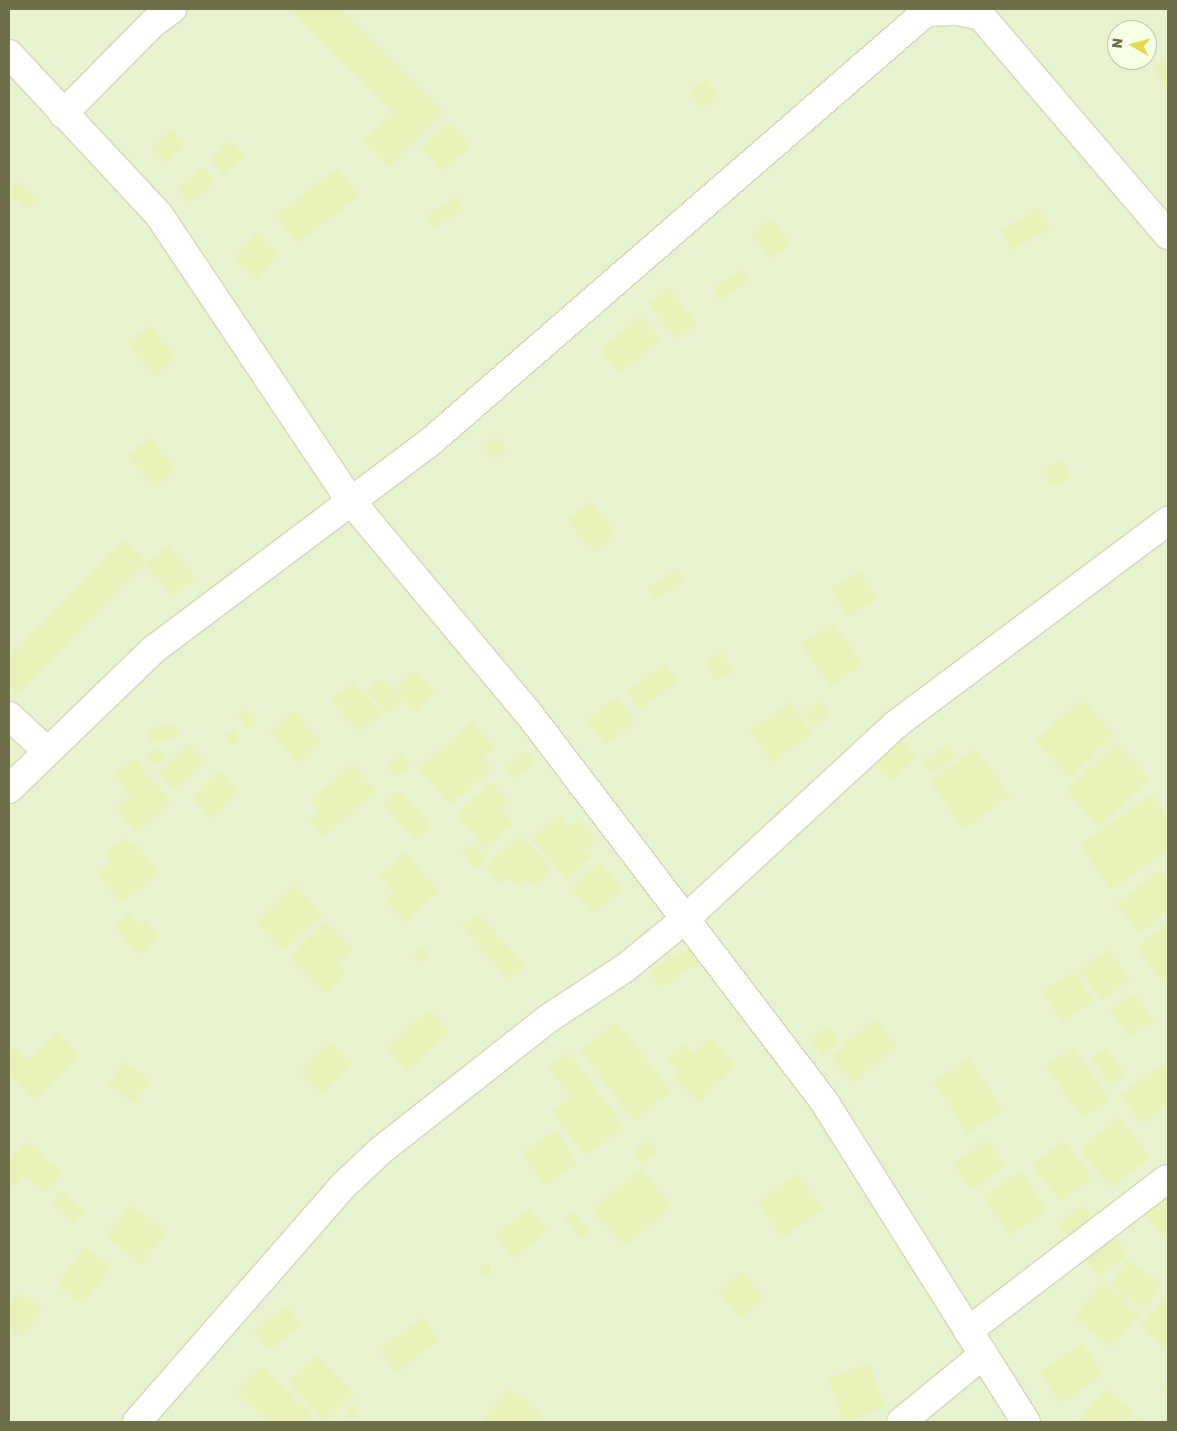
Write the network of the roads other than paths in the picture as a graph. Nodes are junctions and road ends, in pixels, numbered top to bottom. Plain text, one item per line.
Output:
1 (172, 9) edge
2 (14, 72) edge
3 (62, 114) junction
4 (1168, 235) edge
5 (350, 500) junction
6 (1168, 521) edge
7 (9, 716) edge
8 (47, 752) junction
9 (9, 789) edge
10 (684, 920) junction
11 (1167, 1179) edge
12 (968, 1331) junction
13 (983, 1355) junction
14 (137, 1422) edge
15 (901, 1422) edge
16 (1026, 1422) edge

1 - 3 street
2 - 3 street
3 - 5 street
4 - 5 street
5 - 8 street
5 - 10 street
6 - 10 street
7 - 8 street
8 - 9 street
10 - 12 street
10 - 14 street
11 - 12 street
12 - 13 street
13 - 15 street
13 - 16 street

